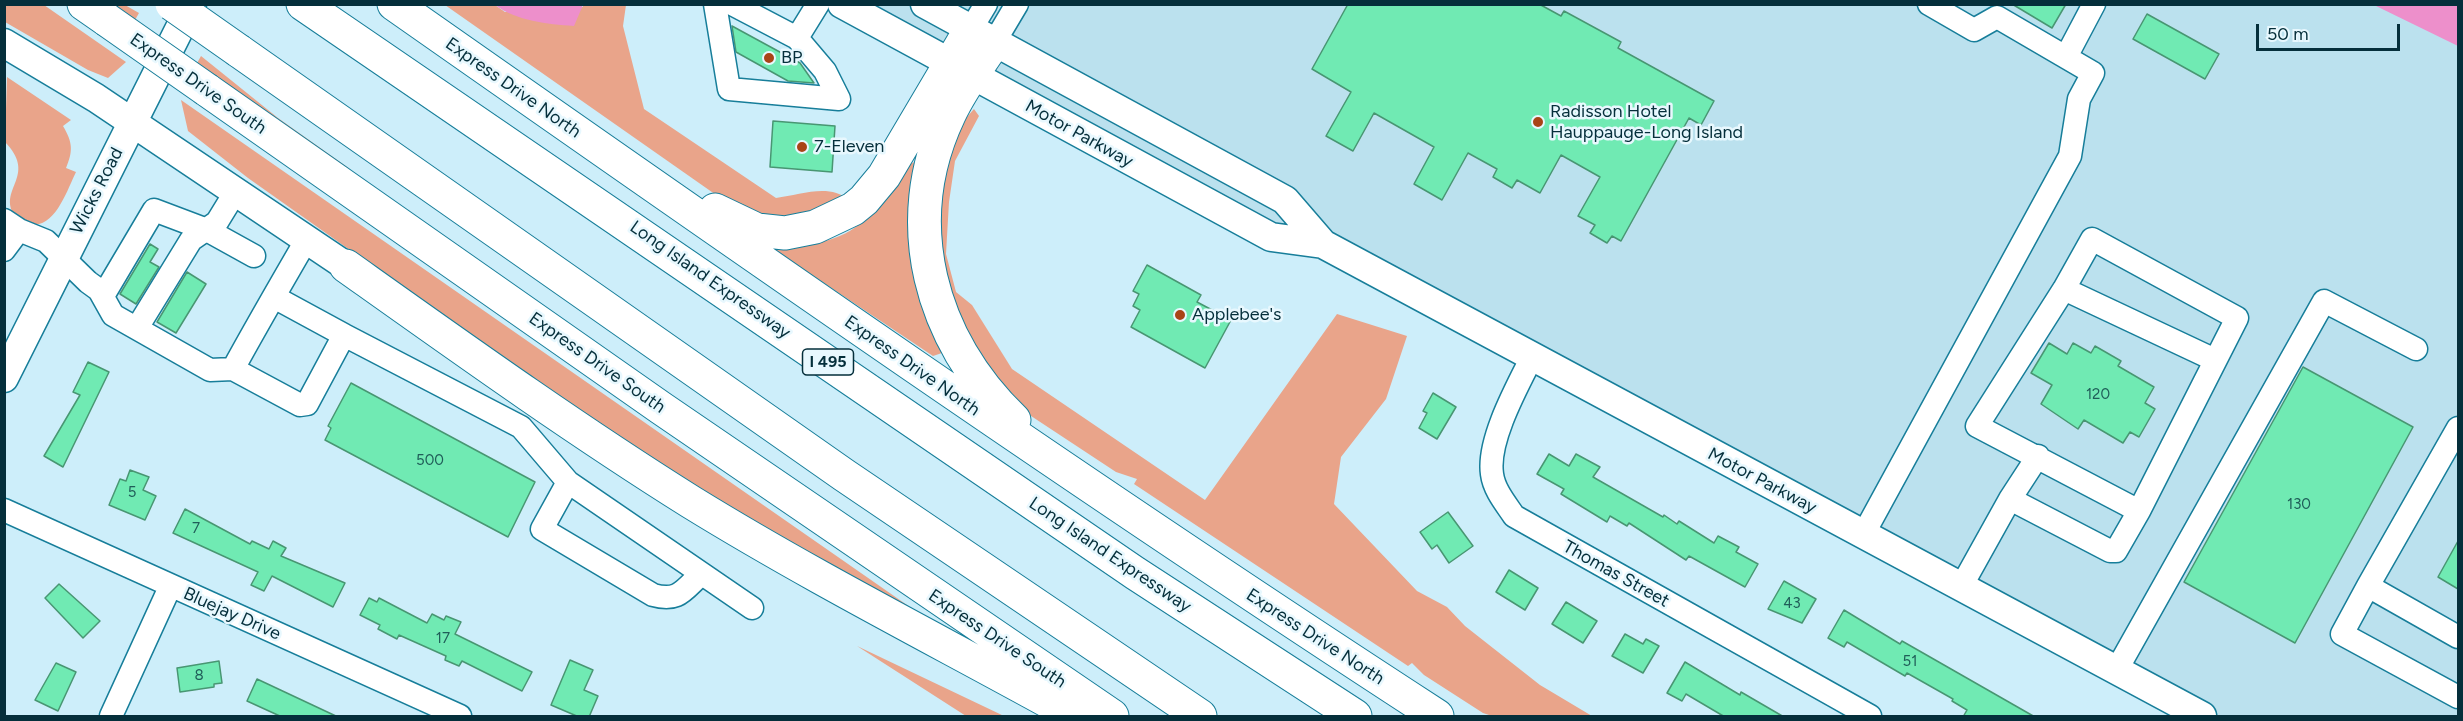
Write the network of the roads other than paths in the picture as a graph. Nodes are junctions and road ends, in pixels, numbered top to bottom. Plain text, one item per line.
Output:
1 (172, 4) edge
2 (192, 4) edge
3 (303, 4) edge
4 (394, 4) edge
5 (715, 4) edge
6 (732, 4) edge
7 (818, 4) edge
8 (842, 4) edge
9 (925, 4) edge
10 (1017, 4) edge
11 (1929, 4) edge
12 (2094, 4) edge
13 (96, 12) edge
14 (984, 25) edge
15 (797, 38) junction
16 (4, 43) edge
17 (2066, 57) junction
18 (961, 70) junction
19 (132, 123) junction
20 (608, 154) junction
21 (237, 191) junction
22 (12, 225) edge
23 (207, 230) junction
24 (307, 239) junction
25 (1323, 244) junction
26 (4, 250) edge
27 (254, 256) dead end
28 (64, 257) junction
29 (346, 266) joint
30 (2064, 289) junction
31 (103, 296) junction
32 (274, 297) junction
33 (137, 328) junction
34 (344, 335) junction
35 (12, 344) edge
36 (2416, 349) dead end
37 (1533, 355) junction
38 (2215, 360) junction
39 (233, 369) junction
40 (4, 378) edge
41 (2458, 428) edge
42 (2038, 456) junction
43 (1074, 476) junction
44 (568, 482) junction
45 (2010, 499) junction
46 (4, 510) edge
47 (2139, 511) junction
48 (1863, 535) junction
49 (700, 574) junction
50 (2368, 586) junction
51 (170, 587) junction
52 (1961, 588) junction
53 (752, 608) dead end
54 (2458, 637) edge
55 (2116, 671) junction
56 (2458, 697) edge
57 (111, 717) edge
58 (460, 717) edge
59 (1075, 717) edge
60 (1112, 717) edge
61 (1200, 717) edge
62 (1355, 717) edge
63 (1437, 717) edge
64 (1870, 717) edge
65 (2202, 717) edge

1 - 61 highway, bridge
2 - 19 main road, Wicks Road
3 - 62 highway, Long Island Expressway / I 495
4 - 20 highway, Express Drive North
5 - 15 street
6 - 15 street
7 - 15 street
8 - 18 main road, Motor Parkway
9 - 14 main road, Motor Parkway
10 - 14 street
11 - 17 street
12 - 17 street
13 - 60 highway, Express Drive South, bridge
14 - 18 highway
14 - 25 main road, Motor Parkway
16 - 19 main road
17 - 48 street
18 - 20 highway
18 - 25 main road, Motor Parkway
18 - 43 highway
19 - 21 main road
19 - 28 main road, Wicks Road
20 - 43 highway, Express Drive North
21 - 23 street
21 - 24 main road
22 - 26 street
22 - 28 street
23 - 27 street
23 - 31 street
23 - 33 street
24 - 29 main road
24 - 32 street
25 - 37 main road, Motor Parkway
28 - 31 street
28 - 35 main road, Wicks Road
29 - 59 highway
30 - 38 street
30 - 38 street
30 - 42 street
31 - 33 street
32 - 34 street
32 - 39 street
33 - 39 street
34 - 39 street
34 - 44 street
35 - 40 main road, Wicks Road
36 - 55 street
37 - 48 main road, Motor Parkway
37 - 64 street, Thomas Street
38 - 47 street
41 - 50 street
42 - 45 street
42 - 47 street
43 - 63 highway, Express Drive North
44 - 49 street
44 - 49 street
45 - 47 street
45 - 52 street
46 - 51 street, Bluejay Drive
48 - 52 main road, Motor Parkway
49 - 53 street
50 - 54 street
50 - 56 street
51 - 57 street
51 - 58 street, Bluejay Drive
52 - 55 main road, Motor Parkway
55 - 65 main road, Motor Parkway

